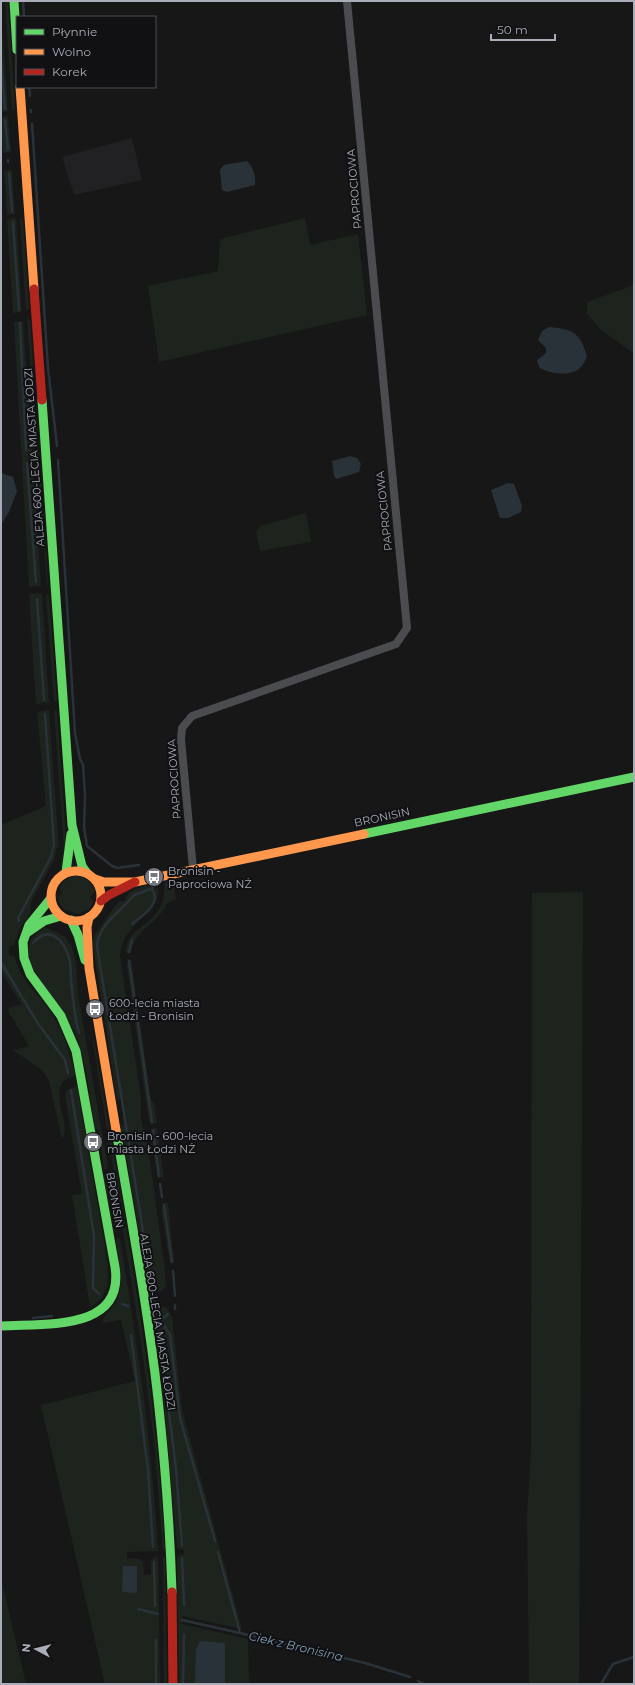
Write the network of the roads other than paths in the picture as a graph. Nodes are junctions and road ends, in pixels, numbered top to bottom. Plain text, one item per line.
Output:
1 (14, 1) edge
2 (347, 1) edge
3 (16, 34) edge
4 (20, 88) edge
5 (634, 777) edge
6 (72, 825) junction
7 (193, 869) junction
8 (66, 872) junction
9 (87, 873) junction
10 (95, 879) junction
11 (134, 882) junction
12 (51, 898) junction
13 (101, 901) junction
14 (61, 916) junction
15 (89, 916) junction
16 (71, 920) junction
17 (27, 932) junction
18 (89, 968) junction
19 (1, 1326) edge
20 (173, 1684) edge

1 - 3 main road
2 - 7 street, PAPROCIOWA
4 - 6 main road, ALEJA 600-LECIA MIASTA ŁODZI
5 - 7 main road, BRONISIN
6 - 8 main road, ALEJA 600-LECIA MIASTA ŁODZI
6 - 9 main road, ALEJA 600-LECIA MIASTA ŁODZI
7 - 11 main road, BRONISIN
8 - 9 main road
8 - 12 main road
9 - 10 main road
10 - 11 main road, BRONISIN
10 - 13 main road
11 - 13 main road, BRONISIN
12 - 14 main road
12 - 17 main road, BRONISIN
13 - 15 main road
14 - 16 main road
14 - 17 main road
15 - 16 main road
15 - 18 main road, ALEJA 600-LECIA MIASTA ŁODZI
16 - 18 main road, ALEJA 600-LECIA MIASTA ŁODZI
17 - 19 main road, BRONISIN
18 - 20 main road, ALEJA 600-LECIA MIASTA ŁODZI

